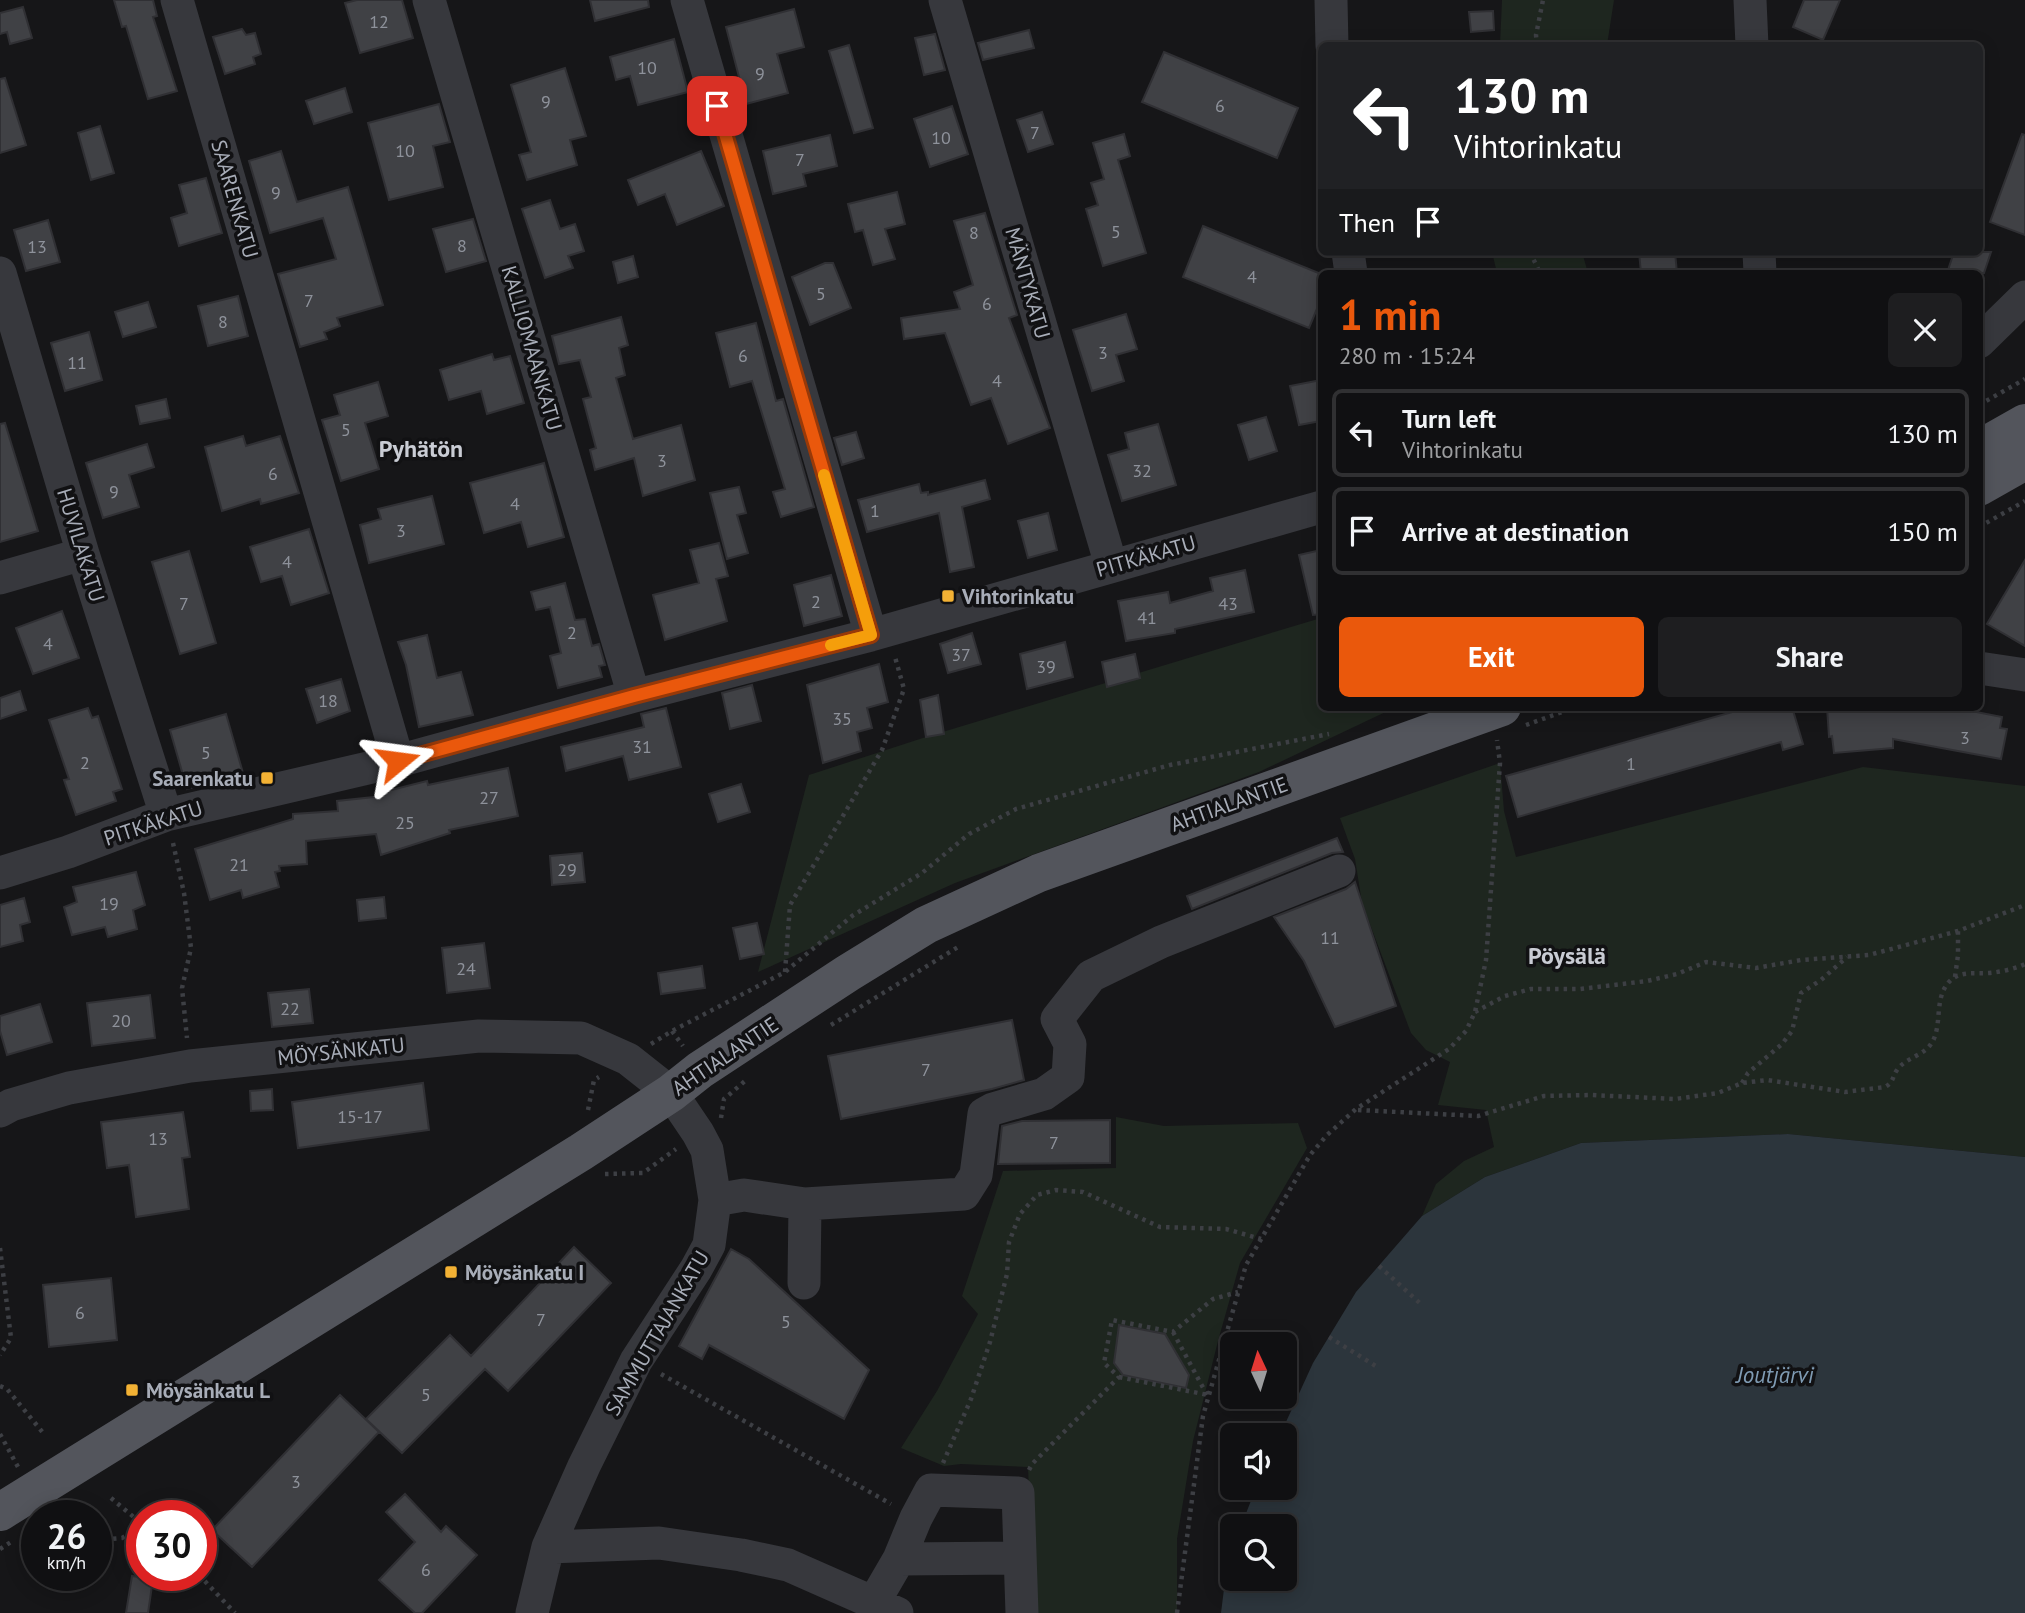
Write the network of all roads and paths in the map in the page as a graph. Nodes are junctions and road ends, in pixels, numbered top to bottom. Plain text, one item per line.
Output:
1 (177, 0) edge
2 (429, 0) edge
3 (687, 0) edge
4 (945, 0) edge
5 (1331, 0) edge
6 (1543, 0) edge
7 (1750, 0) edge
8 (1332, 42) edge
9 (1536, 42) edge
10 (1752, 42) edge
11 (0, 273) edge
12 (2025, 297) edge
13 (1983, 338) edge
14 (2025, 379) edge
15 (1983, 403) edge
16 (2025, 424) edge
17 (1983, 447) edge
18 (2025, 461) edge
19 (1983, 485) edge
20 (2025, 501) edge
21 (1318, 508) edge
22 (1983, 525) edge
23 (83, 554) junction
24 (1111, 565) junction
25 (0, 578) edge
26 (879, 632) junction
27 (1983, 669) edge
28 (2025, 675) edge
29 (634, 696) junction
30 (1550, 711) edge
31 (1511, 717) edge
32 (1485, 740) dead end
33 (398, 761) junction
34 (166, 815) junction
35 (1339, 871) dead end
36 (0, 873) edge
37 (2025, 905) edge
38 (1958, 931) junction
39 (962, 945) dead end
40 (1847, 956) junction
41 (2025, 964) edge
42 (785, 972) dead end
43 (1955, 977) junction
44 (1475, 1012) junction
45 (824, 1028) dead end
46 (190, 1066) junction
47 (748, 1078) dead end
48 (1742, 1083) junction
49 (671, 1093) junction
50 (1356, 1109) junction
51 (0, 1111) edge
52 (698, 1133) junction
53 (596, 1175) dead end
54 (715, 1200) junction
55 (805, 1204) junction
56 (1261, 1239) junction
57 (0, 1248) edge
58 (1379, 1266) dead end
59 (804, 1283) dead end
60 (1238, 1292) junction
61 (1423, 1307) dead end
62 (1173, 1332) junction
63 (1329, 1337) dead end
64 (0, 1355) edge
65 (636, 1362) junction
66 (1380, 1368) dead end
67 (1119, 1377) junction
68 (0, 1386) edge
69 (1208, 1395) junction
70 (0, 1434) edge
71 (44, 1434) dead end
72 (20, 1471) dead end
73 (1018, 1493) junction
74 (111, 1498) dead end
75 (924, 1504) junction
76 (126, 1511) edge
77 (0, 1512) edge
78 (548, 1547) junction
79 (1020, 1558) junction
80 (899, 1559) junction
81 (214, 1591) edge
82 (885, 1608) edge
83 (235, 1613) edge
84 (532, 1613) edge
85 (1022, 1613) edge
86 (1177, 1613) edge

1 - 33 street, SAARENKATU
2 - 29 street, KALLIOMAANKATU
3 - 26 street
4 - 24 street, MÄNTYKATU
5 - 8 street
6 - 9 path
7 - 10 street
11 - 23 street, HUVILAKATU
12 - 13 street
14 - 15 path
16 - 17 main road
18 - 19 main road
20 - 22 path
21 - 24 street, PITKÄKATU
23 - 25 street
23 - 34 street, HUVILAKATU
24 - 26 street, PITKÄKATU
26 - 29 street, PITKÄKATU
26 - 42 path
27 - 28 street
29 - 33 street, PITKÄKATU
30 - 31 path
31 - 49 main road, AHTIALANTIE
32 - 44 path
33 - 34 street, PITKÄKATU
34 - 36 street, PITKÄKATU
34 - 46 path
35 - 55 street
37 - 38 path
38 - 40 path
38 - 43 path
39 - 45 path
40 - 44 path
40 - 48 path
41 - 43 path
43 - 48 path
44 - 50 path
46 - 49 street, MÖYSÄNKATU
46 - 51 street, MÖYSÄNKATU
47 - 52 path
48 - 50 path
49 - 52 street, SAMMUTTAJANKATU
49 - 77 main road, AHTIALANTIE
50 - 56 path
52 - 53 path
52 - 54 street, SAMMUTTAJANKATU
54 - 55 street
54 - 65 street, SAMMUTTAJANKATU
55 - 59 street
56 - 60 path
56 - 75 path
57 - 64 path
58 - 61 path
60 - 62 path
60 - 69 path
62 - 67 path
62 - 69 path
63 - 66 path
65 - 75 path
65 - 78 street, SAMMUTTAJANKATU
67 - 69 path
67 - 73 path
68 - 71 path
69 - 86 path
70 - 72 path
73 - 75 street
73 - 79 street
74 - 76 path
75 - 80 street
78 - 82 street
78 - 84 street, SAMMUTTAJANKATU
79 - 80 street
79 - 85 street
80 - 82 street
81 - 83 path

